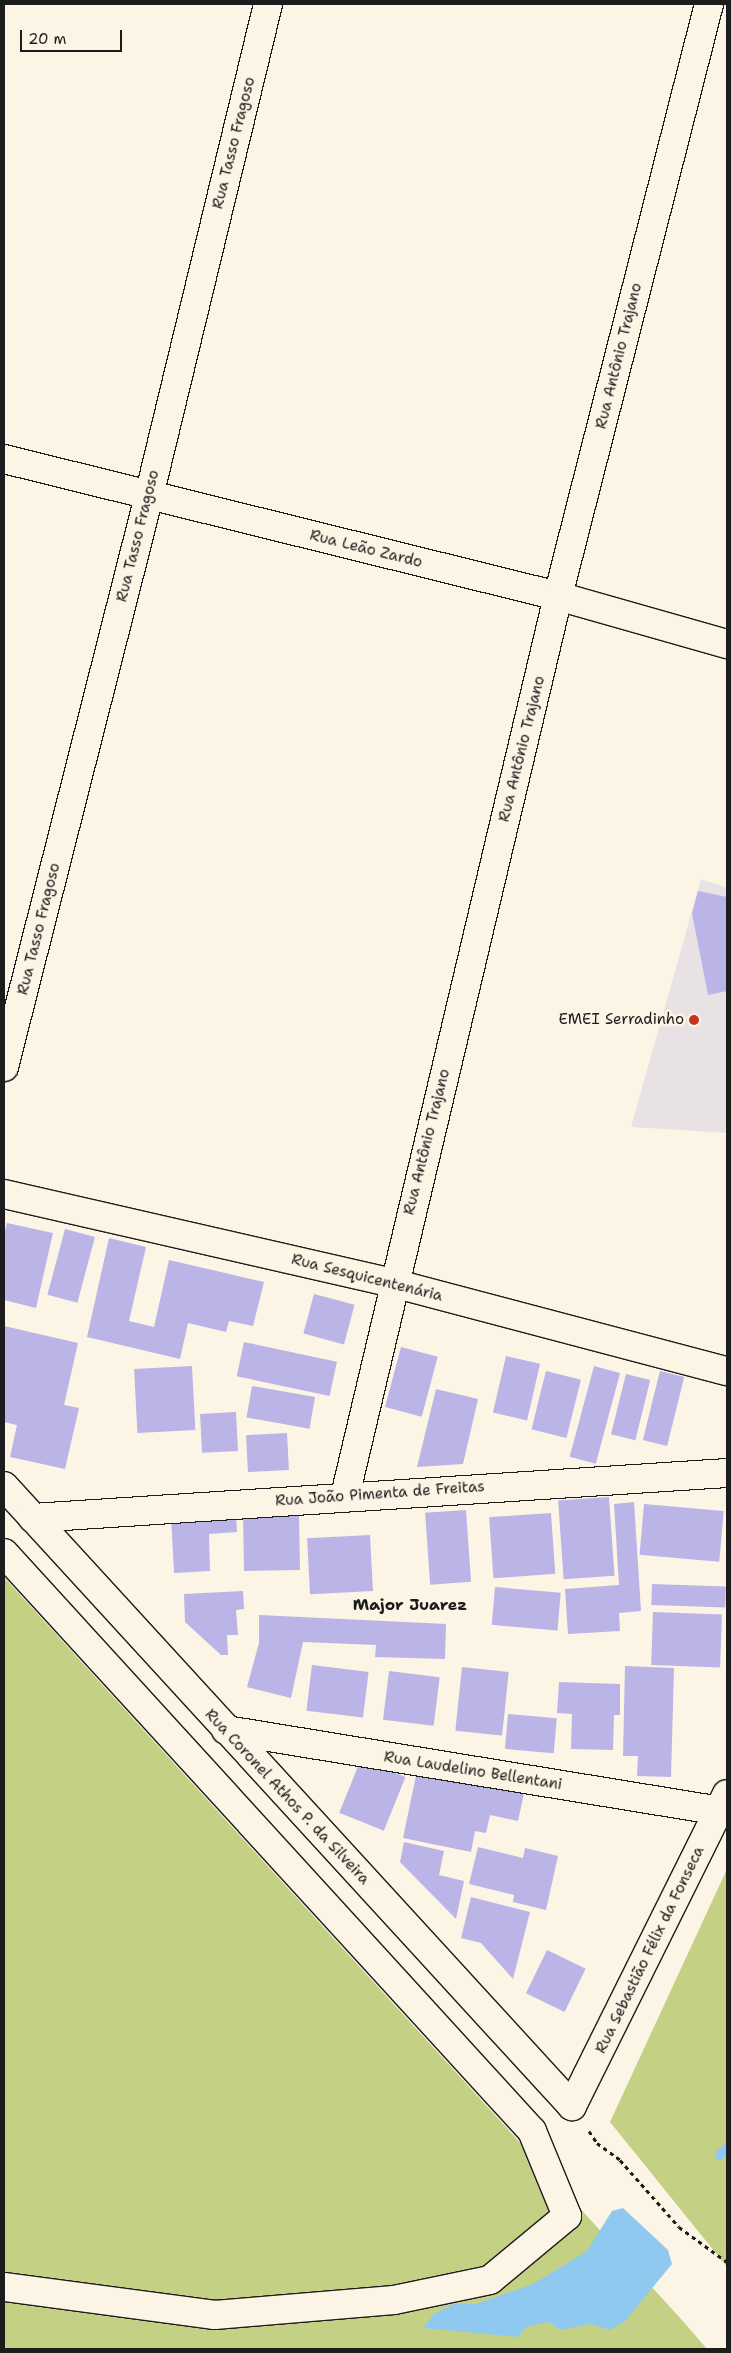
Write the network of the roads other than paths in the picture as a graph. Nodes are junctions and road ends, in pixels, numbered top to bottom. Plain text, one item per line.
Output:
1 (268, 4) edge
2 (708, 4) edge
3 (4, 459) edge
4 (149, 496) junction
5 (558, 596) junction
6 (727, 644) edge
7 (4, 1067) edge
8 (4, 1194) edge
9 (393, 1282) junction
10 (727, 1371) edge
11 (727, 1473) edge
12 (4, 1486) edge
13 (345, 1496) junction
14 (33, 1518) junction
15 (4, 1552) edge
16 (226, 1730) junction
17 (723, 1803) edge
18 (572, 2106) joint
19 (4, 2287) edge

1 - 4 street, Rua Tasso Fragoso
2 - 5 street, Rua Antônio Trajano
3 - 4 street, Rua Leão Zardo
4 - 5 street, Rua Leão Zardo
4 - 7 street, Rua Tasso Fragoso
5 - 6 street, Rua Leão Zardo
5 - 9 street, Rua Antônio Trajano
8 - 9 street, Rua Sesquicentenária
9 - 10 street, Rua Sesquicentenária
9 - 13 street, Rua Antônio Trajano
11 - 13 street, Rua João Pimenta de Freitas
12 - 14 street, Rua Coronel Athos P. da Silveira
13 - 14 street, Rua João Pimenta de Freitas
14 - 16 street, Rua Coronel Athos P. da Silveira
15 - 19 street
16 - 17 street, Rua Laudelino Bellentani
16 - 18 street, Rua Coronel Athos P. da Silveira
17 - 18 street, Rua Sebastião Félix da Fonseca

